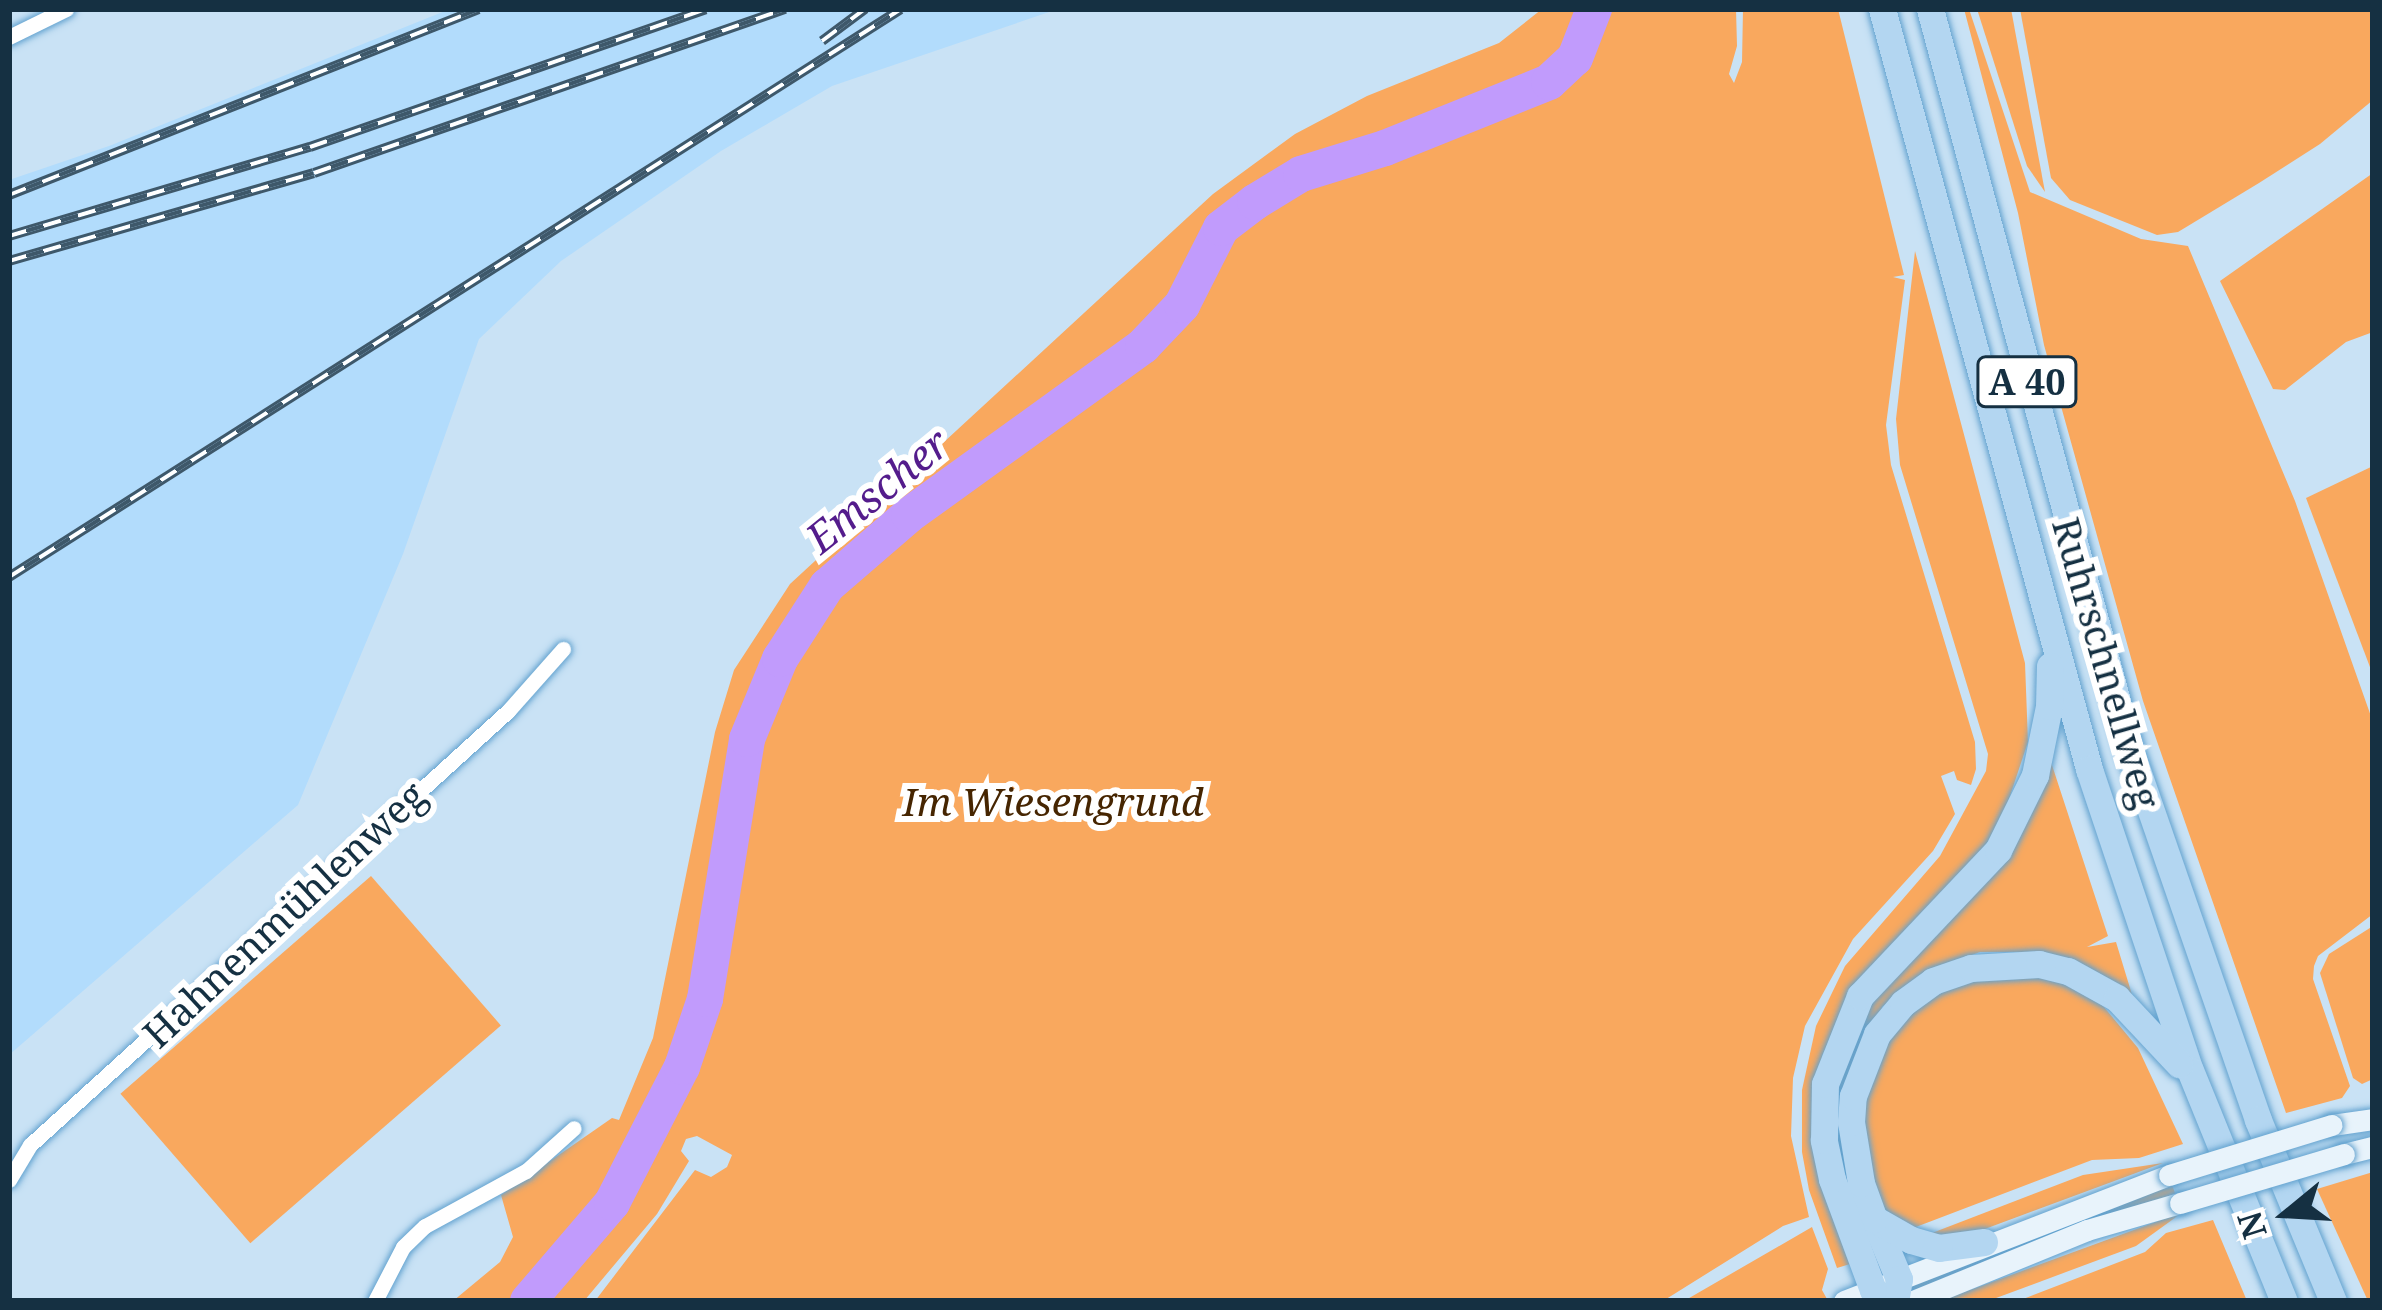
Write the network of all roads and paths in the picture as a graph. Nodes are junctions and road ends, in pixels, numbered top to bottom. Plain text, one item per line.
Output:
1 (66, 9) edge
2 (1882, 9) edge
3 (1930, 9) edge
4 (9, 38) edge
5 (2044, 613) junction
6 (563, 649) dead end
7 (2207, 1113) junction
8 (2373, 1119) edge
9 (574, 1128) dead end
10 (2373, 1147) edge
11 (9, 1180) edge
12 (1874, 1219) junction
13 (1984, 1242) junction
14 (1893, 1294) edge
15 (375, 1301) edge
16 (1844, 1301) edge
17 (2284, 1301) edge
18 (2336, 1301) edge

1 - 4 street
2 - 5 highway, Ruhrschnellweg / A 40
3 - 18 highway, Ruhrschnellweg / A 40
5 - 7 highway, Ruhrschnellweg / A 40
5 - 14 highway
6 - 11 street, Hahnenmühlenweg
7 - 12 highway
7 - 17 highway, Ruhrschnellweg / A 40
8 - 13 main road, bridge
9 - 15 street
10 - 14 main road, bridge
12 - 13 highway
12 - 14 highway
13 - 14 main road
14 - 16 main road

